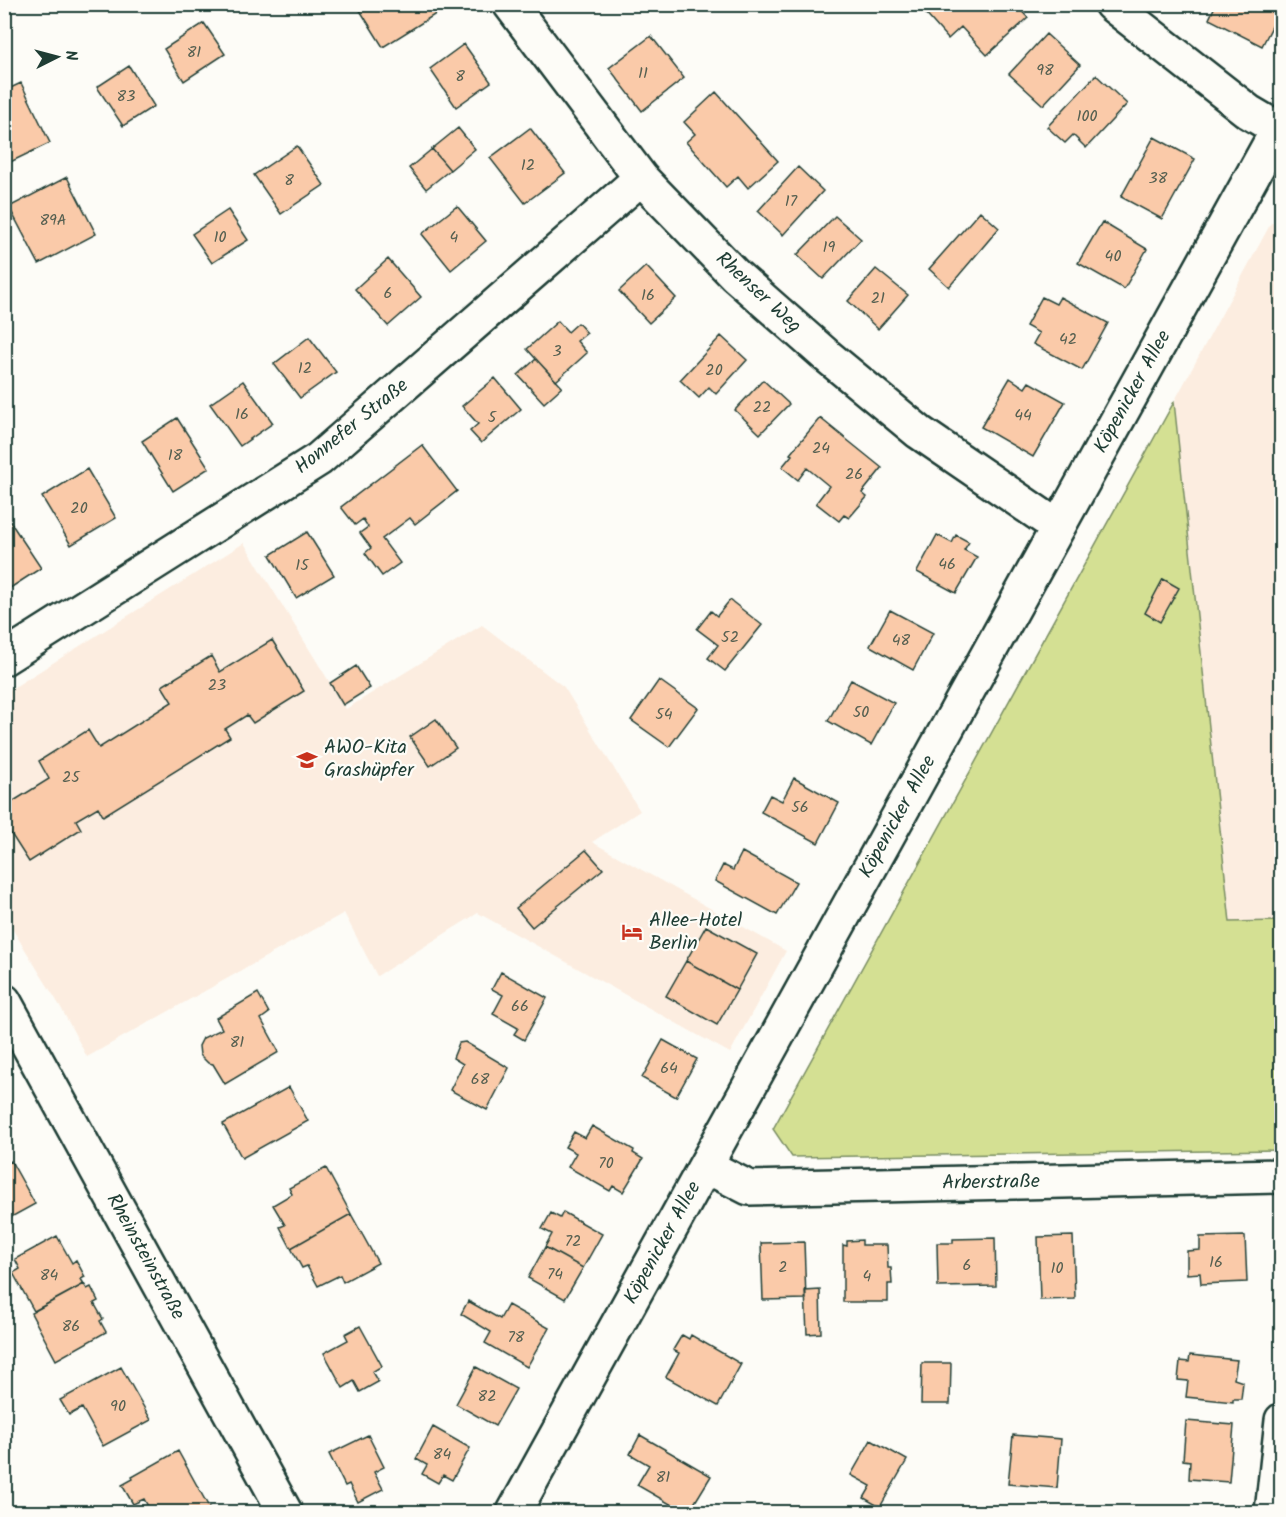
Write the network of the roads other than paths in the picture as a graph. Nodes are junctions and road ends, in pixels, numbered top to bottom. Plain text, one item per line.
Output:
1 (510, 4) edge
2 (1112, 4) edge
3 (1280, 126) edge
4 (1270, 171) edge
5 (641, 178) junction
6 (1058, 527) junction
7 (4, 658) edge
8 (4, 1001) edge
9 (706, 1166) junction
10 (1281, 1176) edge
11 (1281, 1420) edge
12 (285, 1512) edge
13 (514, 1512) edge
14 (1272, 1512) edge

1 - 5 street, Rhenser Weg
2 - 3 street
3 - 4 street, Köpenicker Allee
4 - 6 street, Köpenicker Allee
5 - 6 street, Rhenser Weg
5 - 7 street, Honnefer Straße
6 - 9 street, Köpenicker Allee
8 - 12 street, Rheinsteinstraße
9 - 10 street, Arberstraße
9 - 13 street, Köpenicker Allee
11 - 14 street

